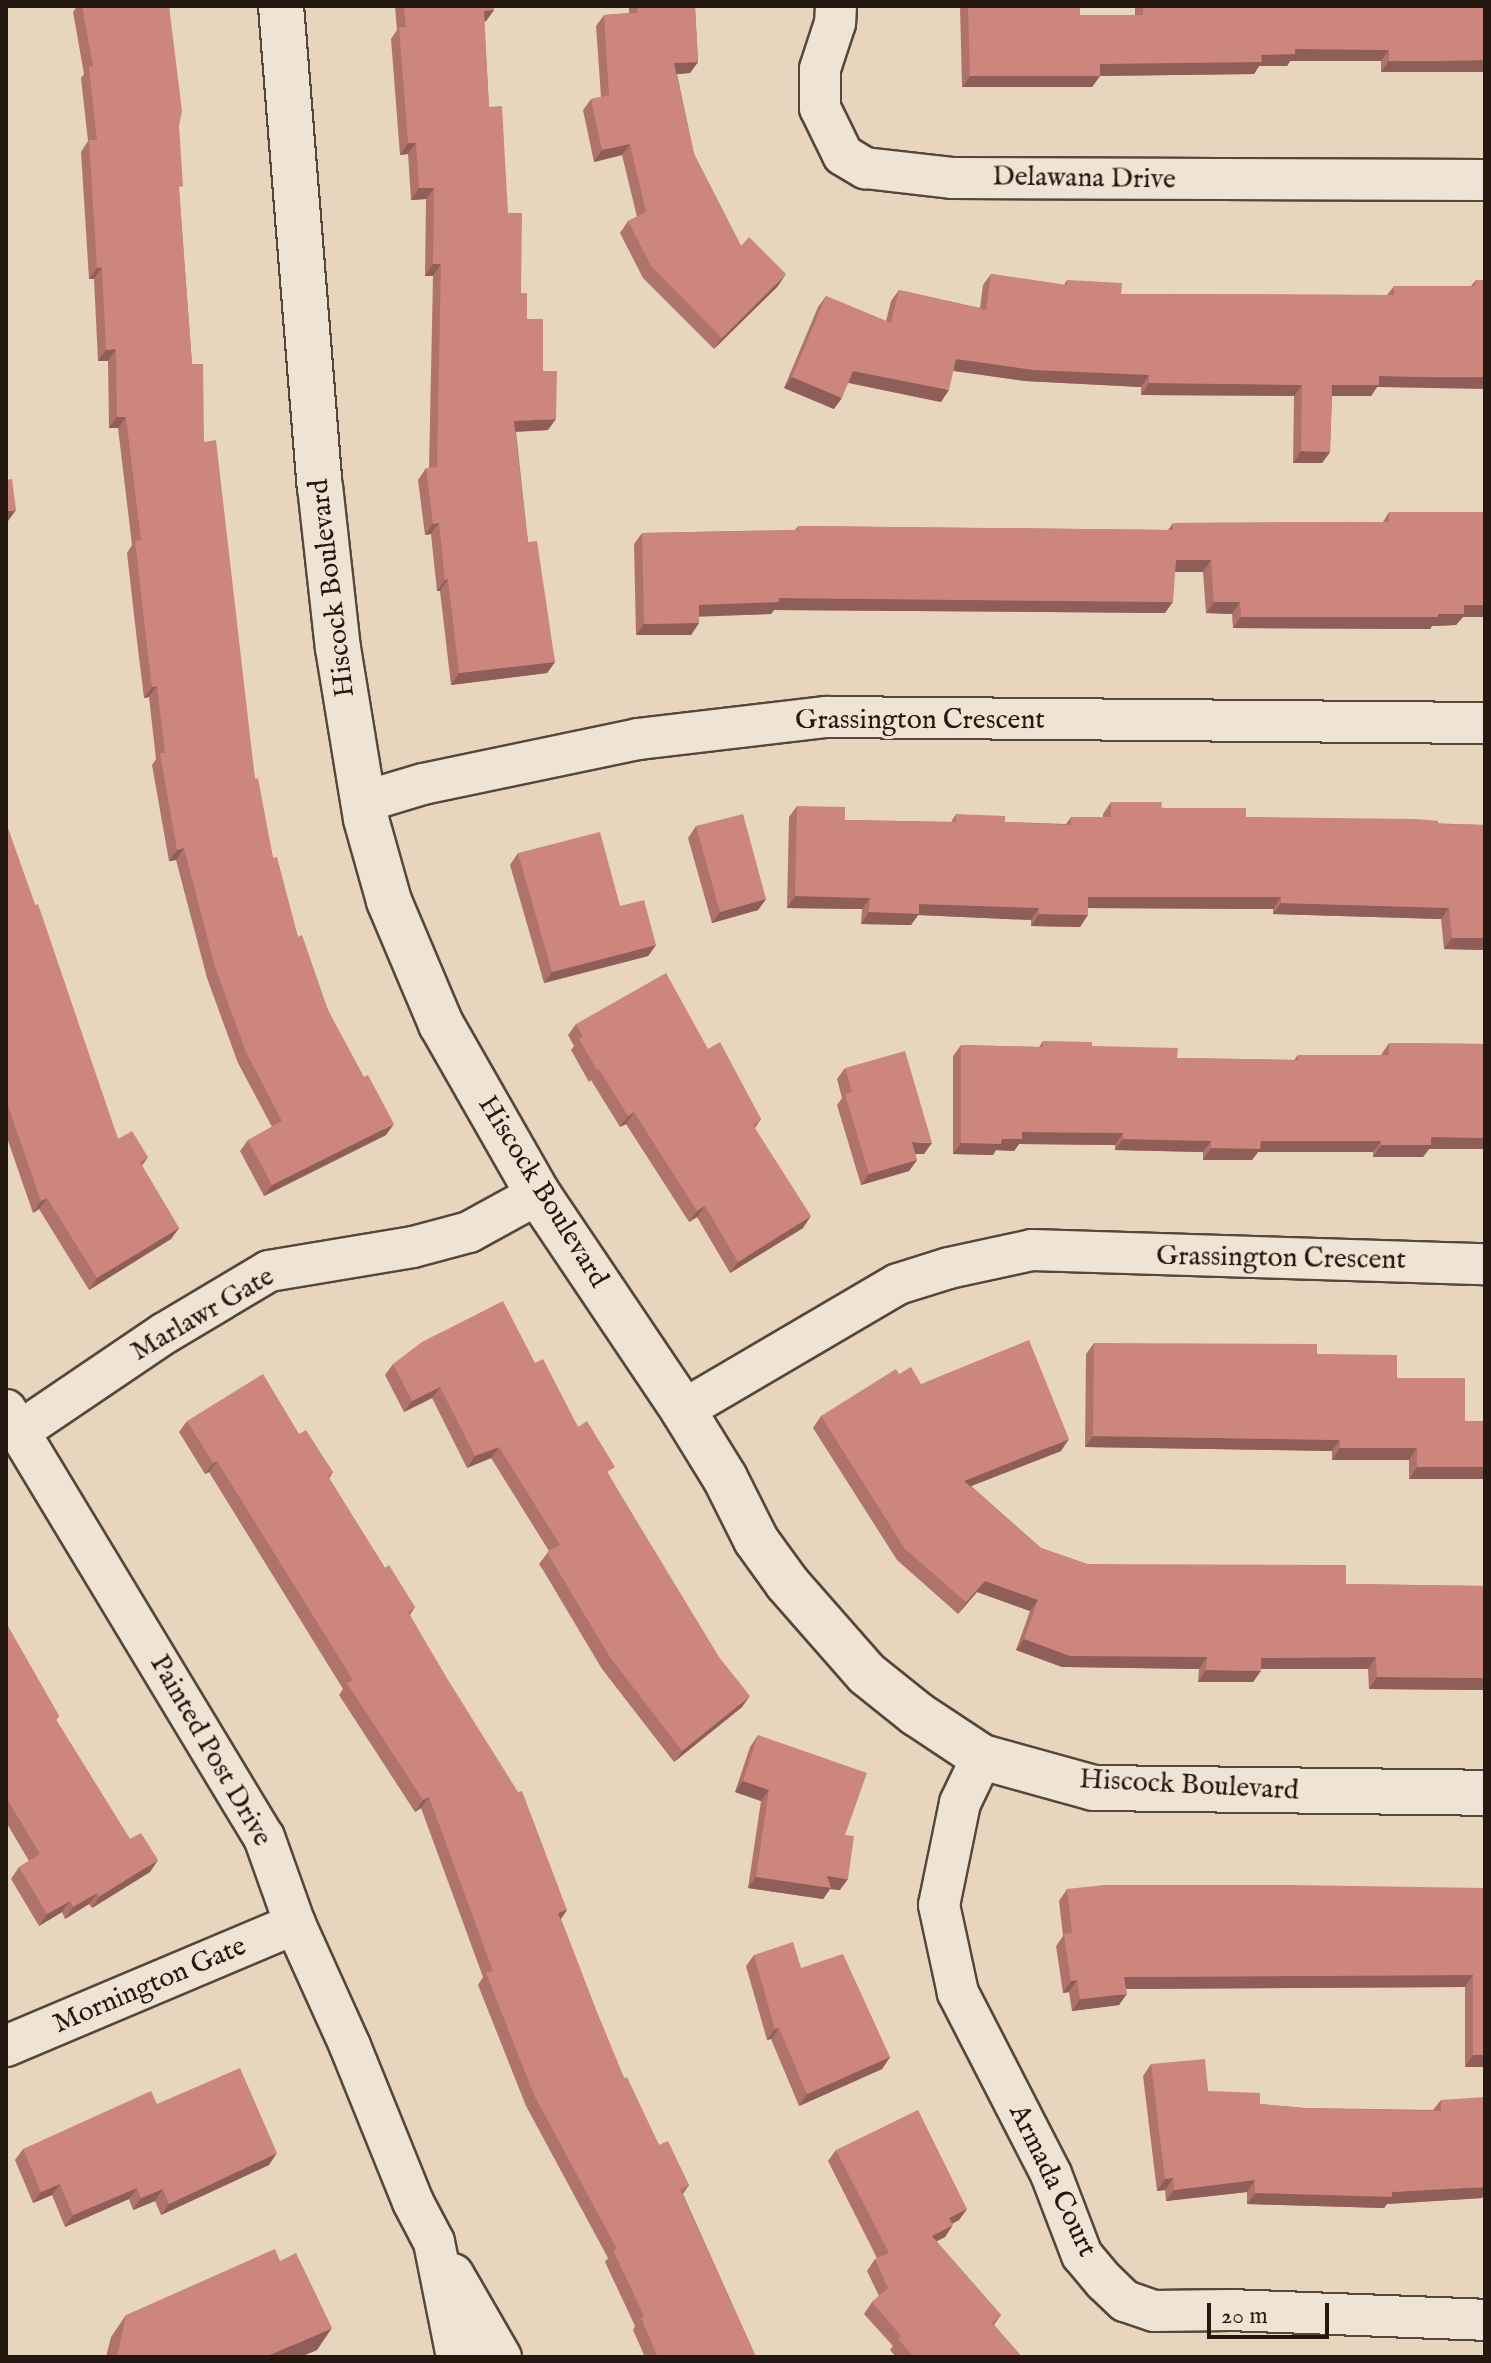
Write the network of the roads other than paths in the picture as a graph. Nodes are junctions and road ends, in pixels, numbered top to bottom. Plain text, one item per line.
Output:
1 (281, 6) edge
2 (836, 6) edge
3 (1485, 180) edge
4 (1485, 723) edge
5 (363, 802) junction
6 (538, 1194) junction
7 (1485, 1264) edge
8 (683, 1410) junction
9 (13, 1421) edge
10 (982, 1757) junction
11 (1485, 1793) edge
12 (295, 1924) junction
13 (6, 2046) edge
14 (434, 2242) junction
15 (1485, 2320) edge
16 (457, 2357) edge
17 (501, 2357) edge

1 - 5 street, Hiscock Boulevard
2 - 3 street, Delawana Drive
4 - 5 street, Grassington Crescent
5 - 6 street, Hiscock Boulevard
6 - 8 street, Hiscock Boulevard
6 - 9 street, Marlawr Gate
7 - 8 street, Grassington Crescent
8 - 10 street, Hiscock Boulevard
9 - 12 street, Painted Post Drive
10 - 11 street, Hiscock Boulevard
10 - 15 street, Armada Court
12 - 13 street, Mornington Gate
12 - 14 street, Painted Post Drive
14 - 16 street, Painted Post Drive
14 - 17 street, Painted Post Drive

